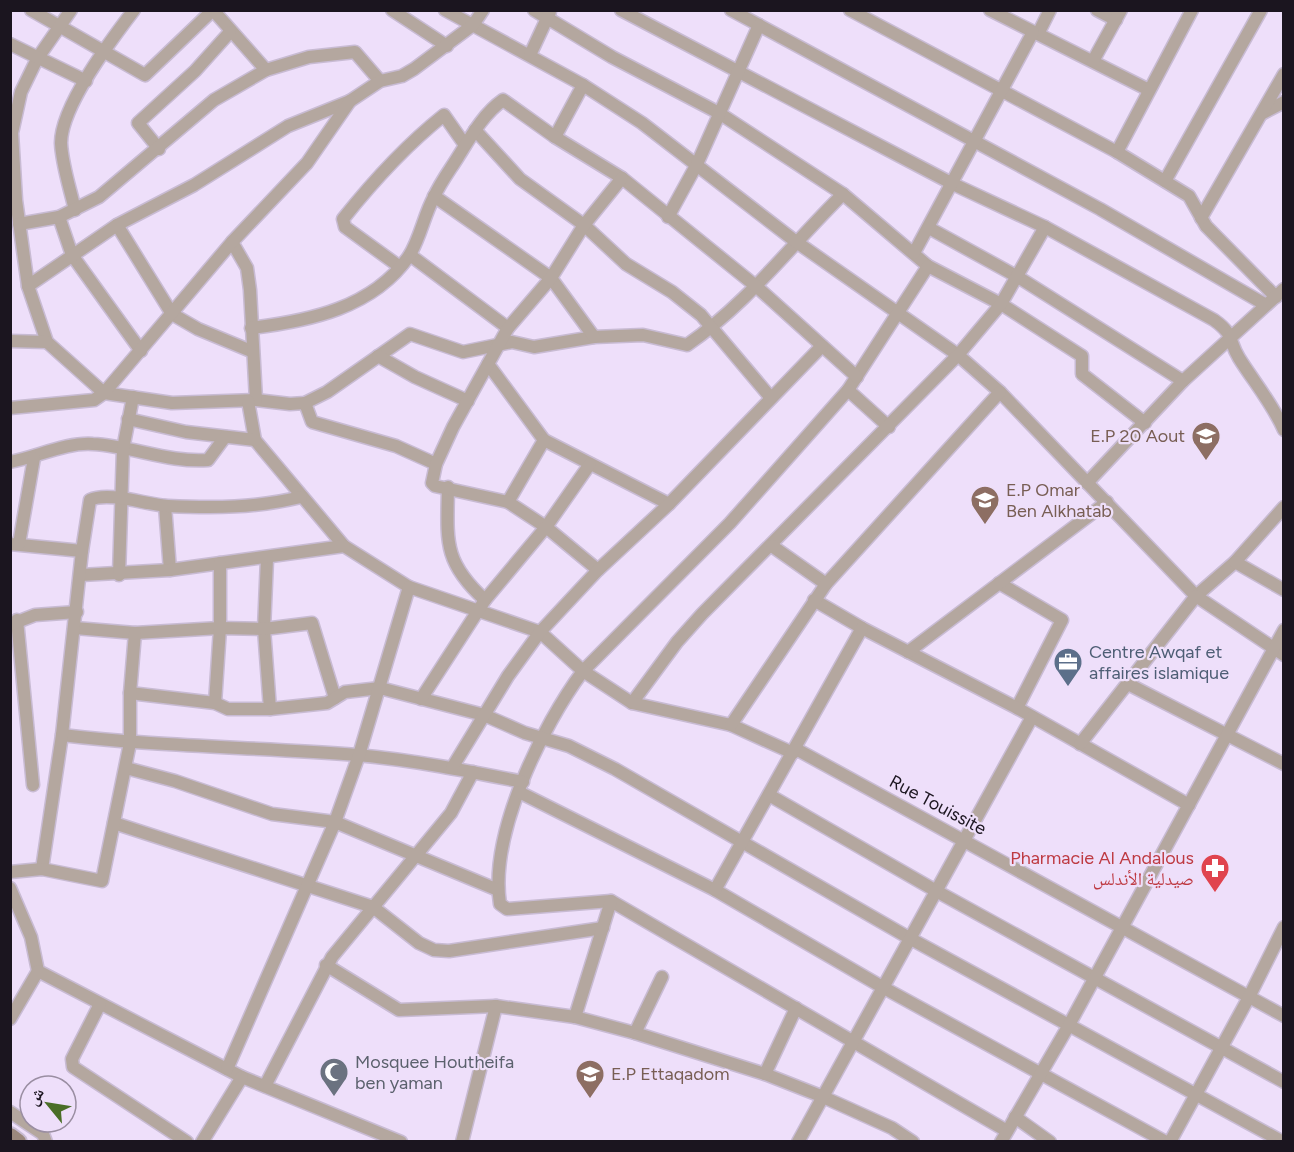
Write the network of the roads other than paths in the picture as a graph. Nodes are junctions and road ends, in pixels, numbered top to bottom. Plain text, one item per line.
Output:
1 (31, 10) edge
2 (71, 10) edge
3 (134, 10) edge
4 (213, 10) edge
5 (392, 10) edge
6 (445, 10) edge
7 (483, 10) edge
8 (534, 10) edge
9 (621, 10) edge
10 (731, 10) edge
11 (850, 10) edge
12 (990, 10) edge
13 (1050, 10) edge
14 (1097, 10) edge
15 (1192, 10) edge
16 (1261, 10) edge
17 (549, 14) edge
18 (1118, 15) edge
19 (759, 24) junction
20 (473, 25) junction
21 (60, 27) junction
22 (230, 32) junction
23 (1036, 33) junction
24 (10, 44) edge
25 (447, 46) junction
26 (105, 50) junction
27 (530, 55) junction
28 (37, 59) junction
29 (1093, 61) junction
30 (266, 70) junction
31 (737, 70) junction
32 (1284, 74) edge
33 (86, 81) junction
34 (380, 81) junction
35 (583, 85) junction
36 (1149, 90) junction
37 (16, 91) edge
38 (1003, 91) junction
39 (350, 101) junction
40 (1284, 102) edge
41 (719, 113) junction
42 (1263, 114) junction
43 (475, 130) junction
44 (11, 133) edge
45 (555, 137) junction
46 (977, 141) junction
47 (465, 145) junction
48 (159, 148) junction
49 (1117, 152) junction
50 (697, 164) junction
51 (622, 178) junction
52 (1165, 181) junction
53 (953, 184) junction
54 (843, 194) junction
55 (434, 196) junction
56 (13, 200) edge
57 (75, 210) junction
58 (58, 217) junction
59 (668, 217) junction
60 (1201, 218) junction
61 (19, 224) junction
62 (117, 225) junction
63 (584, 225) junction
64 (1045, 227) junction
65 (929, 228) junction
66 (795, 241) junction
67 (232, 242) junction
68 (914, 253) junction
69 (72, 255) junction
70 (410, 255) junction
71 (928, 266) junction
72 (400, 267) junction
73 (1018, 277) junction
74 (551, 278) junction
75 (28, 286) junction
76 (757, 286) junction
77 (1280, 293) edge
78 (1001, 304) junction
79 (1266, 305) junction
80 (896, 312) junction
81 (172, 314) junction
82 (713, 327) junction
83 (251, 328) junction
84 (508, 328) junction
85 (1232, 336) junction
86 (594, 337) junction
87 (10, 341) edge
88 (47, 342) junction
89 (499, 344) junction
90 (822, 346) junction
91 (141, 351) junction
92 (251, 351) junction
93 (378, 356) junction
94 (958, 356) junction
95 (488, 364) junction
96 (857, 377) junction
97 (1183, 381) junction
98 (848, 390) junction
99 (1000, 392) junction
100 (104, 393) junction
101 (133, 397) junction
102 (771, 399) junction
103 (252, 401) junction
104 (468, 401) junction
105 (305, 403) junction
106 (10, 408) edge
107 (1279, 408) edge
108 (128, 419) junction
109 (1145, 423) junction
110 (889, 427) junction
111 (1284, 430) edge
112 (225, 436) junction
113 (255, 440) junction
114 (544, 440) junction
115 (123, 449) junction
116 (34, 458) junction
117 (10, 462) edge
118 (436, 464) junction
119 (590, 464) junction
120 (1087, 483) junction
121 (448, 487) junction
122 (301, 496) junction
123 (121, 499) junction
124 (508, 502) junction
125 (1107, 502) junction
126 (669, 504) junction
127 (165, 506) junction
128 (1284, 507) edge
129 (546, 528) junction
130 (15, 544) edge
131 (345, 546) junction
132 (772, 546) junction
133 (82, 550) junction
134 (267, 559) junction
135 (220, 562) junction
136 (1234, 562) junction
137 (170, 570) junction
138 (598, 570) junction
139 (81, 575) junction
140 (119, 575) junction
141 (999, 583) junction
142 (826, 584) junction
143 (409, 587) junction
144 (1284, 590) edge
145 (1196, 596) junction
146 (485, 600) junction
147 (814, 600) junction
148 (77, 612) junction
149 (477, 612) junction
150 (14, 622) edge
151 (75, 628) junction
152 (220, 628) junction
153 (862, 628) junction
154 (264, 629) junction
155 (1284, 630) edge
156 (540, 632) junction
157 (135, 633) junction
158 (908, 652) junction
159 (1278, 652) edge
160 (583, 672) junction
161 (1128, 684) junction
162 (380, 688) junction
163 (130, 693) junction
164 (335, 698) junction
165 (421, 699) junction
166 (215, 703) junction
167 (632, 703) junction
168 (1017, 708) junction
169 (270, 709) junction
170 (484, 714) junction
171 (1032, 717) junction
172 (731, 725) junction
173 (62, 735) junction
174 (1227, 735) junction
175 (542, 737) junction
176 (130, 743) junction
177 (1080, 744) junction
178 (795, 751) junction
179 (359, 755) junction
180 (1284, 764) edge
181 (126, 768) junction
182 (452, 768) junction
183 (472, 772) junction
184 (33, 785) dead end
185 (521, 787) junction
186 (769, 795) junction
187 (1189, 805) junction
188 (335, 822) junction
189 (114, 823) junction
190 (966, 840) junction
191 (743, 842) junction
192 (415, 855) junction
193 (42, 869) junction
194 (10, 872) edge
195 (308, 885) junction
196 (10, 888) edge
197 (498, 890) junction
198 (715, 890) junction
199 (938, 892) junction
200 (611, 901) junction
201 (373, 907) junction
202 (1122, 927) junction
203 (1284, 927) edge
204 (603, 928) junction
205 (911, 939) junction
206 (1279, 945) edge
207 (326, 965) junction
208 (38, 971) junction
209 (662, 977) dead end
210 (1094, 979) junction
211 (884, 988) junction
212 (1249, 997) junction
213 (100, 1004) junction
214 (496, 1006) junction
215 (796, 1008) junction
216 (1284, 1016) edge
217 (575, 1017) junction
218 (10, 1019) edge
219 (1069, 1025) junction
220 (634, 1033) junction
221 (852, 1043) junction
222 (1221, 1048) junction
223 (227, 1069) junction
224 (1041, 1072) junction
225 (765, 1074) junction
226 (242, 1077) junction
227 (1284, 1082) edge
228 (265, 1086) junction
229 (1197, 1094) junction
230 (822, 1095) junction
231 (10, 1112) edge
232 (1015, 1117) junction
233 (10, 1136) edge
234 (1004, 1136) edge
235 (18, 1142) edge
236 (46, 1142) edge
237 (188, 1142) edge
238 (202, 1142) edge
239 (400, 1142) edge
240 (462, 1142) edge
241 (798, 1142) edge
242 (913, 1142) edge
243 (1050, 1142) edge
244 (1168, 1142) edge
245 (1283, 1142) edge

1 - 21 street
2 - 21 street
3 - 26 street
4 - 22 street
4 - 26 street
5 - 25 street
6 - 20 street
7 - 20 street
8 - 17 street
9 - 31 street
10 - 19 street
11 - 38 street
12 - 23 street
13 - 23 street
14 - 18 street
15 - 36 street
16 - 52 street
17 - 27 street
17 - 41 street
18 - 29 street
19 - 31 street
19 - 46 street
20 - 25 street
20 - 27 street
21 - 26 street
21 - 28 street
22 - 30 street
22 - 48 street
23 - 29 street
23 - 38 street
24 - 28 street
25 - 34 street
26 - 33 street
27 - 35 street
28 - 33 street
28 - 37 street
29 - 36 street
30 - 34 street
30 - 48 street
31 - 41 street
31 - 53 street
32 - 42 street
33 - 57 street
34 - 39 street
35 - 45 street
35 - 50 street
36 - 49 street
37 - 44 street
38 - 46 street
38 - 49 street
39 - 62 street
39 - 67 street
40 - 42 street
41 - 50 street
41 - 54 street
42 - 60 street
43 - 45 street
43 - 47 street
43 - 63 street
44 - 56 street
45 - 51 street
46 - 53 street
46 - 79 street
47 - 55 street
47 - 72 street
48 - 57 street
49 - 52 street
50 - 59 street
50 - 66 street
51 - 59 street
51 - 63 street
52 - 60 street
53 - 64 street
53 - 65 street
54 - 66 street
54 - 68 street
55 - 70 street
55 - 74 street
56 - 61 street
57 - 58 street
58 - 61 street
58 - 69 street
59 - 76 street
60 - 77 street
61 - 75 street
62 - 69 street
62 - 81 street
63 - 74 street
63 - 82 street
64 - 73 street
64 - 85 street
65 - 68 street
65 - 73 street
66 - 76 street
66 - 80 street
67 - 81 street
67 - 83 street
68 - 71 street
69 - 75 street
69 - 91 street
70 - 72 street
70 - 84 street
71 - 78 street
71 - 80 street
72 - 83 street
73 - 78 street
73 - 97 street
74 - 84 street
74 - 86 street
75 - 88 street
76 - 82 street
76 - 90 street
77 - 79 street
78 - 94 street
78 - 109 street
79 - 85 street
80 - 94 street
80 - 96 street
81 - 91 street
81 - 92 street
82 - 86 street
82 - 102 street
83 - 92 street
84 - 89 street
85 - 97 street
85 - 107 street
86 - 89 street
87 - 88 street
88 - 100 street
89 - 93 street
89 - 95 street
90 - 96 street
90 - 102 street
91 - 100 street
92 - 103 street
93 - 104 street
93 - 105 street
94 - 99 street
94 - 110 street
95 - 104 street
95 - 114 street
96 - 98 street
97 - 109 street
98 - 110 street
98 - 160 street
99 - 120 street
99 - 142 street
100 - 101 street
100 - 106 street
101 - 103 street
101 - 108 street
102 - 126 street
103 - 105 street
103 - 113 street
104 - 118 street
105 - 118 street
107 - 111 street
108 - 112 street
108 - 115 street
109 - 120 street
110 - 132 street
112 - 113 street
112 - 115 street
113 - 122 street
114 - 119 street
114 - 124 street
115 - 116 street
115 - 123 street
116 - 117 street
116 - 130 street
118 - 121 street
119 - 126 street
119 - 129 street
120 - 125 street
121 - 124 street
121 - 146 street
122 - 127 street
122 - 131 street
123 - 127 street
123 - 133 street
123 - 140 street
124 - 129 street
125 - 141 street
125 - 145 street
126 - 138 street
127 - 137 street
128 - 136 street
129 - 138 street
129 - 146 street
130 - 133 street
131 - 134 street
131 - 143 street
132 - 142 street
132 - 167 street
133 - 139 street
134 - 135 street
134 - 154 street
135 - 137 street
135 - 152 street
136 - 144 street
136 - 145 street
137 - 140 street
138 - 156 street
139 - 140 street
139 - 148 street
141 - 158 street
141 - 168 street
142 - 147 street
143 - 149 street
143 - 162 street
145 - 159 street
145 - 161 street
146 - 149 street
147 - 153 street
147 - 172 street
148 - 150 street
148 - 151 street
149 - 156 street
149 - 165 street
150 - 184 street
151 - 157 street
151 - 173 street
152 - 154 street
152 - 157 street
152 - 166 street
153 - 158 street
153 - 178 street
154 - 164 street
154 - 169 street
155 - 159 street
156 - 160 street, Rue Touissite
156 - 170 street
157 - 163 street
158 - 168 street
159 - 174 street
160 - 167 street, Rue Touissite
160 - 175 street
161 - 174 street
161 - 177 street
162 - 164 street
162 - 165 street
162 - 179 street
163 - 166 street
163 - 176 street
164 - 169 street
165 - 170 street
166 - 169 street
167 - 172 street, Rue Touissite
168 - 171 street
170 - 175 street
170 - 182 street
171 - 177 street
171 - 190 street
172 - 178 street, Rue Touissite
173 - 176 street
173 - 193 street
174 - 180 street
174 - 187 street
175 - 185 street
175 - 191 street
176 - 179 street
176 - 181 street
177 - 187 street
178 - 186 street
178 - 190 street, Rue Touissite
179 - 182 street
179 - 188 street
181 - 188 street
181 - 189 street
182 - 183 street
183 - 185 street
183 - 192 street
185 - 197 street
185 - 198 street
186 - 191 street
186 - 199 street
187 - 202 street
188 - 192 street
188 - 195 street
189 - 193 street
189 - 195 street
190 - 199 street
190 - 202 street, Rue Touissite
191 - 198 street
191 - 205 street
192 - 197 street
192 - 201 street
193 - 194 street
195 - 201 street
195 - 223 street
196 - 208 street
197 - 200 street
198 - 211 street
199 - 205 street
199 - 210 street
200 - 204 street
200 - 215 street
201 - 204 street
201 - 207 street
202 - 210 street
202 - 212 street, Rue Touissite
203 - 206 street
204 - 217 street
205 - 211 street
205 - 219 street
206 - 212 street
207 - 214 street
207 - 228 street
208 - 213 street
208 - 218 street
209 - 220 street
210 - 219 street
210 - 222 street
211 - 221 street
211 - 224 street
212 - 216 street, Rue Touissite
212 - 222 street
213 - 223 street
213 - 237 street
214 - 217 street
214 - 240 street
215 - 221 street
215 - 225 street
217 - 220 street
219 - 224 street
219 - 229 street
220 - 225 street
221 - 230 street
221 - 234 street
222 - 227 street
222 - 229 street
223 - 226 street
224 - 232 street
224 - 244 street
225 - 230 street
226 - 228 street
226 - 238 street
228 - 239 street
229 - 244 street
229 - 245 street
230 - 241 street
230 - 242 street
231 - 236 street
232 - 234 street
232 - 243 street
233 - 235 main road

